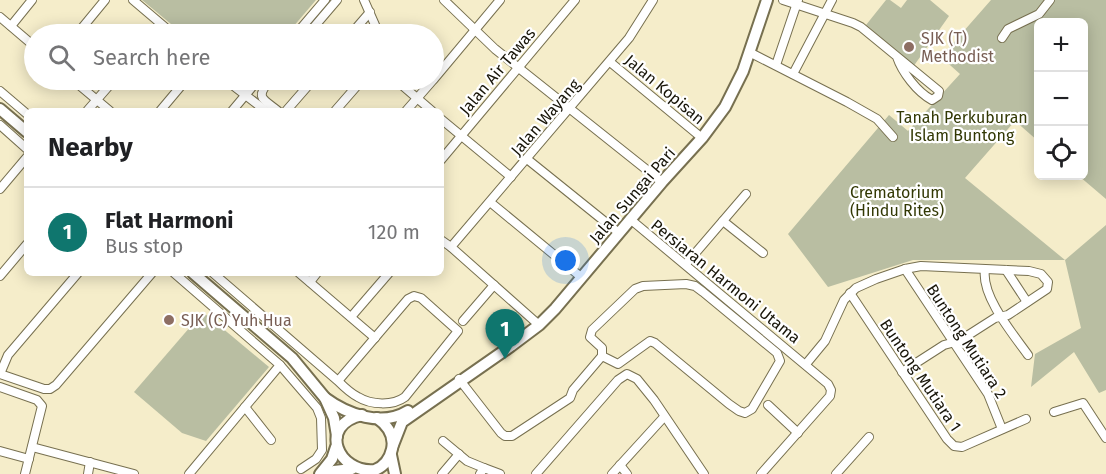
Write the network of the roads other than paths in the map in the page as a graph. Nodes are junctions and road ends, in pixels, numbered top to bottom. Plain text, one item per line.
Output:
1 (32, 0) edge
2 (105, 0) edge
3 (133, 0) edge
4 (325, 0) edge
5 (337, 0) edge
6 (364, 0) edge
7 (444, 0) edge
8 (500, 0) edge
9 (575, 0) edge
10 (653, 0) edge
11 (767, 0) edge
12 (783, 0) edge
13 (832, 0) edge
14 (1050, 0) edge
15 (798, 3) edge
16 (370, 12) junction
17 (826, 14) junction
18 (0, 17) edge
19 (85, 24) edge
20 (160, 24) edge
21 (305, 24) edge
22 (317, 24) edge
23 (360, 24) edge
24 (375, 24) edge
25 (10, 26) junction
26 (475, 31) junction
27 (24, 38) edge
28 (1002, 38) dead end
29 (749, 52) junction
30 (897, 57) junction
31 (610, 62) junction
32 (776, 65) junction
33 (444, 66) edge
34 (518, 67) junction
35 (793, 74) junction
36 (85, 90) edge
37 (106, 90) edge
38 (178, 90) edge
39 (238, 90) edge
40 (250, 90) edge
41 (262, 90) edge
42 (304, 90) edge
43 (353, 90) edge
44 (408, 90) edge
45 (424, 90) edge
46 (0, 91) edge
47 (245, 96) junction
48 (417, 98) junction
49 (97, 100) junction
50 (90, 108) edge
51 (106, 108) edge
52 (163, 108) edge
53 (235, 108) edge
54 (262, 108) edge
55 (274, 108) edge
56 (289, 108) edge
57 (338, 108) edge
58 (409, 108) edge
59 (429, 108) edge
60 (0, 109) edge
61 (570, 110) junction
62 (24, 111) edge
63 (444, 121) edge
64 (0, 125) edge
65 (24, 129) edge
66 (461, 136) junction
67 (893, 137) dead end
68 (702, 138) junction
69 (24, 146) edge
70 (444, 156) edge
71 (527, 159) junction
72 (24, 161) edge
73 (511, 177) junction
74 (662, 182) junction
75 (0, 189) edge
76 (746, 194) dead end
77 (490, 202) junction
78 (630, 219) junction
79 (723, 220) junction
80 (619, 233) junction
81 (444, 242) edge
82 (24, 247) edge
83 (451, 247) junction
84 (763, 253) dead end
85 (686, 264) junction
86 (905, 269) junction
87 (985, 270) junction
88 (1006, 270) junction
89 (1, 273) edge
90 (75, 276) edge
91 (149, 276) edge
92 (177, 276) edge
93 (200, 276) edge
94 (216, 276) edge
95 (303, 276) edge
96 (315, 276) edge
97 (385, 276) edge
98 (581, 277) junction
99 (310, 282) junction
100 (494, 285) junction
101 (850, 293) junction
102 (1027, 302) junction
103 (1002, 316) junction
104 (351, 317) junction
105 (463, 321) dead end
106 (537, 323) junction
107 (375, 338) junction
108 (953, 342) junction
109 (1028, 355) dead end
110 (602, 356) junction
111 (806, 364) junction
112 (280, 365) junction
113 (902, 372) junction
114 (0, 374) edge
115 (460, 379) junction
116 (338, 381) junction
117 (0, 387) edge
118 (325, 398) junction
119 (768, 405) dead end
120 (244, 407) junction
121 (1054, 412) dead end
122 (363, 415) junction
123 (664, 417) junction
124 (376, 418) junction
125 (1026, 419) dead end
126 (1002, 429) junction
127 (798, 433) junction
128 (869, 437) dead end
129 (1106, 438) edge
130 (271, 440) dead end
131 (337, 441) junction
132 (443, 441) dead end
133 (32, 447) junction
134 (392, 450) junction
135 (0, 451) edge
136 (459, 454) junction
137 (29, 459) junction
138 (90, 462) junction
139 (620, 465) junction
140 (301, 469) dead end
141 (482, 471) edge
142 (362, 472) edge
143 (26, 474) edge
144 (88, 474) edge
145 (134, 474) edge
146 (189, 474) edge
147 (322, 474) edge
148 (395, 474) edge
149 (442, 474) edge
150 (500, 474) edge
151 (536, 474) edge
152 (612, 474) edge
153 (627, 474) edge
154 (704, 474) edge
155 (761, 474) edge
156 (836, 474) edge

1 - 25 street
2 - 19 street
3 - 20 street
4 - 21 street
5 - 22 street
6 - 16 street
7 - 26 street
8 - 26 street
9 - 34 street, Jalan Air Tawas
10 - 31 street, Jalan Wayang
11 - 29 main road, Jalan Sungai Pari
12 - 15 street
13 - 17 street
14 - 28 street
15 - 17 street
15 - 32 street
16 - 23 street
16 - 24 street
17 - 30 street
17 - 35 street
18 - 25 street
25 - 27 street
26 - 33 street
26 - 34 street
29 - 32 street
29 - 68 main road, Jalan Sungai Pari
30 - 30 street
31 - 61 street, Jalan Wayang
31 - 68 street, Jalan Kopisan
32 - 35 street
34 - 61 street
34 - 66 street, Jalan Air Tawas
35 - 67 street
36 - 49 street
37 - 49 street
38 - 52 street
39 - 47 street
40 - 47 street
41 - 55 street
42 - 56 street
43 - 57 street
44 - 48 street
45 - 48 street
46 - 62 street
47 - 53 street
47 - 54 street
48 - 58 street
48 - 59 street
49 - 50 street
49 - 51 street
60 - 65 main road
61 - 71 street, Jalan Wayang
61 - 74 street
63 - 66 street
64 - 69 street
66 - 70 street, Jalan Air Tawas
66 - 73 street
68 - 74 main road, Jalan Sungai Pari
71 - 73 street, Jalan Wayang
71 - 80 street
72 - 75 street
73 - 77 street, Jalan Wayang
74 - 78 main road, Jalan Sungai Pari
76 - 79 street
77 - 83 street, Jalan Wayang
77 - 98 street
78 - 80 main road, Jalan Sungai Pari
78 - 85 street, Persiaran Harmoni Utama
79 - 84 street
79 - 85 street
80 - 98 main road, Jalan Sungai Pari
81 - 83 street
82 - 89 street
83 - 100 street
85 - 111 street, Persiaran Harmoni Utama
86 - 87 street
86 - 101 street
86 - 108 street, Buntong Mutiara 2
87 - 88 street
87 - 103 street
88 - 102 street
88 - 102 street
90 - 114 street
91 - 114 street
92 - 112 street
93 - 118 main road
94 - 116 street
95 - 99 street
96 - 99 street
97 - 104 street
98 - 106 main road, Jalan Sungai Pari
99 - 104 street
100 - 105 street
100 - 106 street
101 - 111 street
101 - 113 street, Buntong Mutiara 1
102 - 103 street
103 - 108 street
103 - 109 street
104 - 107 street
106 - 115 main road, Jalan Sungai Pari
107 - 116 street
107 - 116 street
108 - 113 street
108 - 126 street, Buntong Mutiara 2
110 - 110 street
110 - 115 street
111 - 127 street, Persiaran Harmoni Utama
112 - 120 street
112 - 140 street
113 - 126 street, Buntong Mutiara 1
115 - 124 main road
115 - 134 main road
117 - 133 street
118 - 122 main road
118 - 131 main road
119 - 127 street
120 - 130 street
120 - 146 street
121 - 129 street
122 - 124 main road
122 - 131 main road
123 - 139 street
123 - 151 street
123 - 154 street
124 - 134 main road
125 - 126 street, Buntong Mutiara 1
127 - 155 street
128 - 156 street
131 - 142 main road
131 - 147 main road
132 - 136 street
133 - 137 street
133 - 138 street
134 - 142 main road
134 - 148 main road
135 - 137 street
136 - 141 street
136 - 149 street
137 - 143 street
138 - 144 street
138 - 145 street
139 - 152 street
139 - 153 street
141 - 150 street
142 - 147 main road

